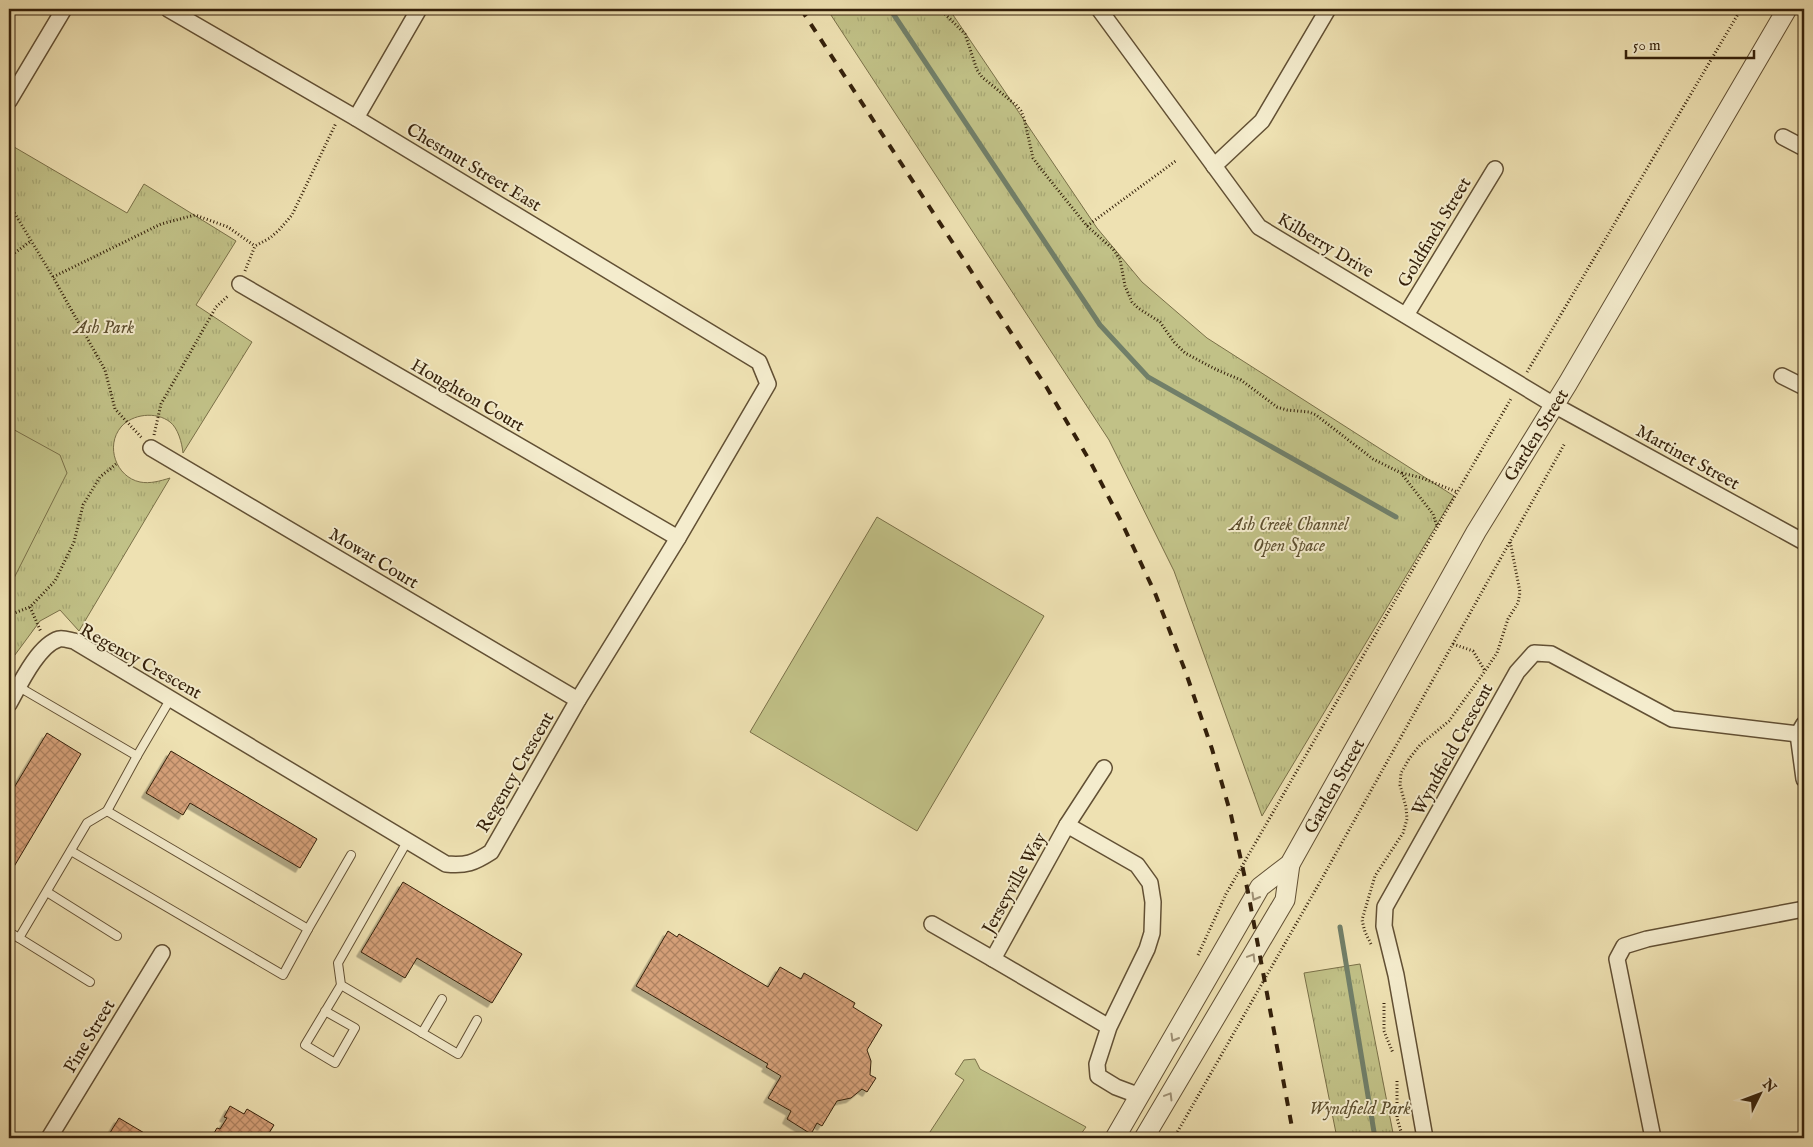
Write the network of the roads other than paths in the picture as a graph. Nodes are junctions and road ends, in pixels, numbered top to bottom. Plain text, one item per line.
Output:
1 (64, 9) edge
2 (168, 9) edge
3 (419, 9) edge
4 (1099, 9) edge
5 (1328, 9) edge
6 (1787, 9) edge
7 (9, 101) edge
8 (356, 118) junction
9 (1783, 137) dead end
10 (1804, 148) edge
11 (1214, 166) junction
12 (1495, 169) dead end
13 (240, 284) dead end
14 (1406, 315) junction
15 (759, 362) joint
16 (1782, 376) dead end
17 (1804, 387) edge
18 (1554, 405) junction
19 (151, 448) road end
20 (678, 538) junction
21 (1804, 542) edge
22 (19, 687) junction
23 (171, 698) junction
24 (578, 700) junction
25 (9, 704) edge
26 (1801, 729) edge
27 (138, 756) junction
28 (1104, 768) dead end
29 (1804, 779) edge
30 (107, 811) junction
31 (1067, 825) junction
32 (408, 840) junction
33 (71, 851) junction
34 (351, 855) dead end
35 (1290, 864) junction
36 (47, 892) junction
37 (1804, 909) edge
38 (932, 924) dead end
39 (308, 928) junction
40 (9, 932) edge
41 (116, 936) dead end
42 (19, 938) junction
43 (162, 953) dead end
44 (993, 958) junction
45 (90, 982) dead end
46 (341, 985) junction
47 (442, 999) dead end
48 (325, 1011) junction
49 (477, 1020) dead end
50 (1109, 1027) junction
51 (422, 1034) junction
52 (1140, 1096) junction
53 (49, 1138) edge
54 (1115, 1138) edge
55 (1144, 1138) edge
56 (1425, 1138) edge
57 (1653, 1138) edge

1 - 7 street
2 - 8 street, Chestnut Street East
3 - 8 street
4 - 11 street, Kilberry Drive
5 - 11 street
6 - 18 street, Garden Street
8 - 15 street, Chestnut Street East
9 - 10 street
11 - 14 street, Kilberry Drive
12 - 14 street, Goldfinch Street
13 - 20 street, Houghton Court
14 - 18 street, Kilberry Drive
15 - 20 street, Regency Crescent
16 - 17 street
18 - 21 street, Martinet Street
18 - 35 street, Garden Street
19 - 24 street, Mowat Court
20 - 24 street, Regency Crescent
22 - 23 street, Regency Crescent
22 - 25 street
22 - 27 lane
23 - 27 lane
23 - 32 street, Regency Crescent
24 - 32 street, Regency Crescent
26 - 29 street
26 - 56 street, Wyndfield Crescent
27 - 30 lane
28 - 31 street, Jerseyville Way
30 - 33 lane
30 - 39 lane
31 - 44 street, Jerseyville Way
31 - 50 street, Jerseyville Way
32 - 46 lane
33 - 36 lane
33 - 39 lane
34 - 39 lane
35 -> 52 street, Garden Street
55 -> 35 street, Garden Street
36 - 41 lane
36 - 42 lane
37 - 57 street
38 - 44 street, Jerseyville Way
40 - 42 lane
42 - 45 lane
43 - 53 street, Pine Street
44 - 50 street, Jerseyville Way
46 - 48 lane
46 - 51 lane
47 - 51 lane
48 - 48 lane
49 - 51 lane
50 - 52 street, Jerseyville Way
52 - 54 street, Garden Street
52 - 55 street

